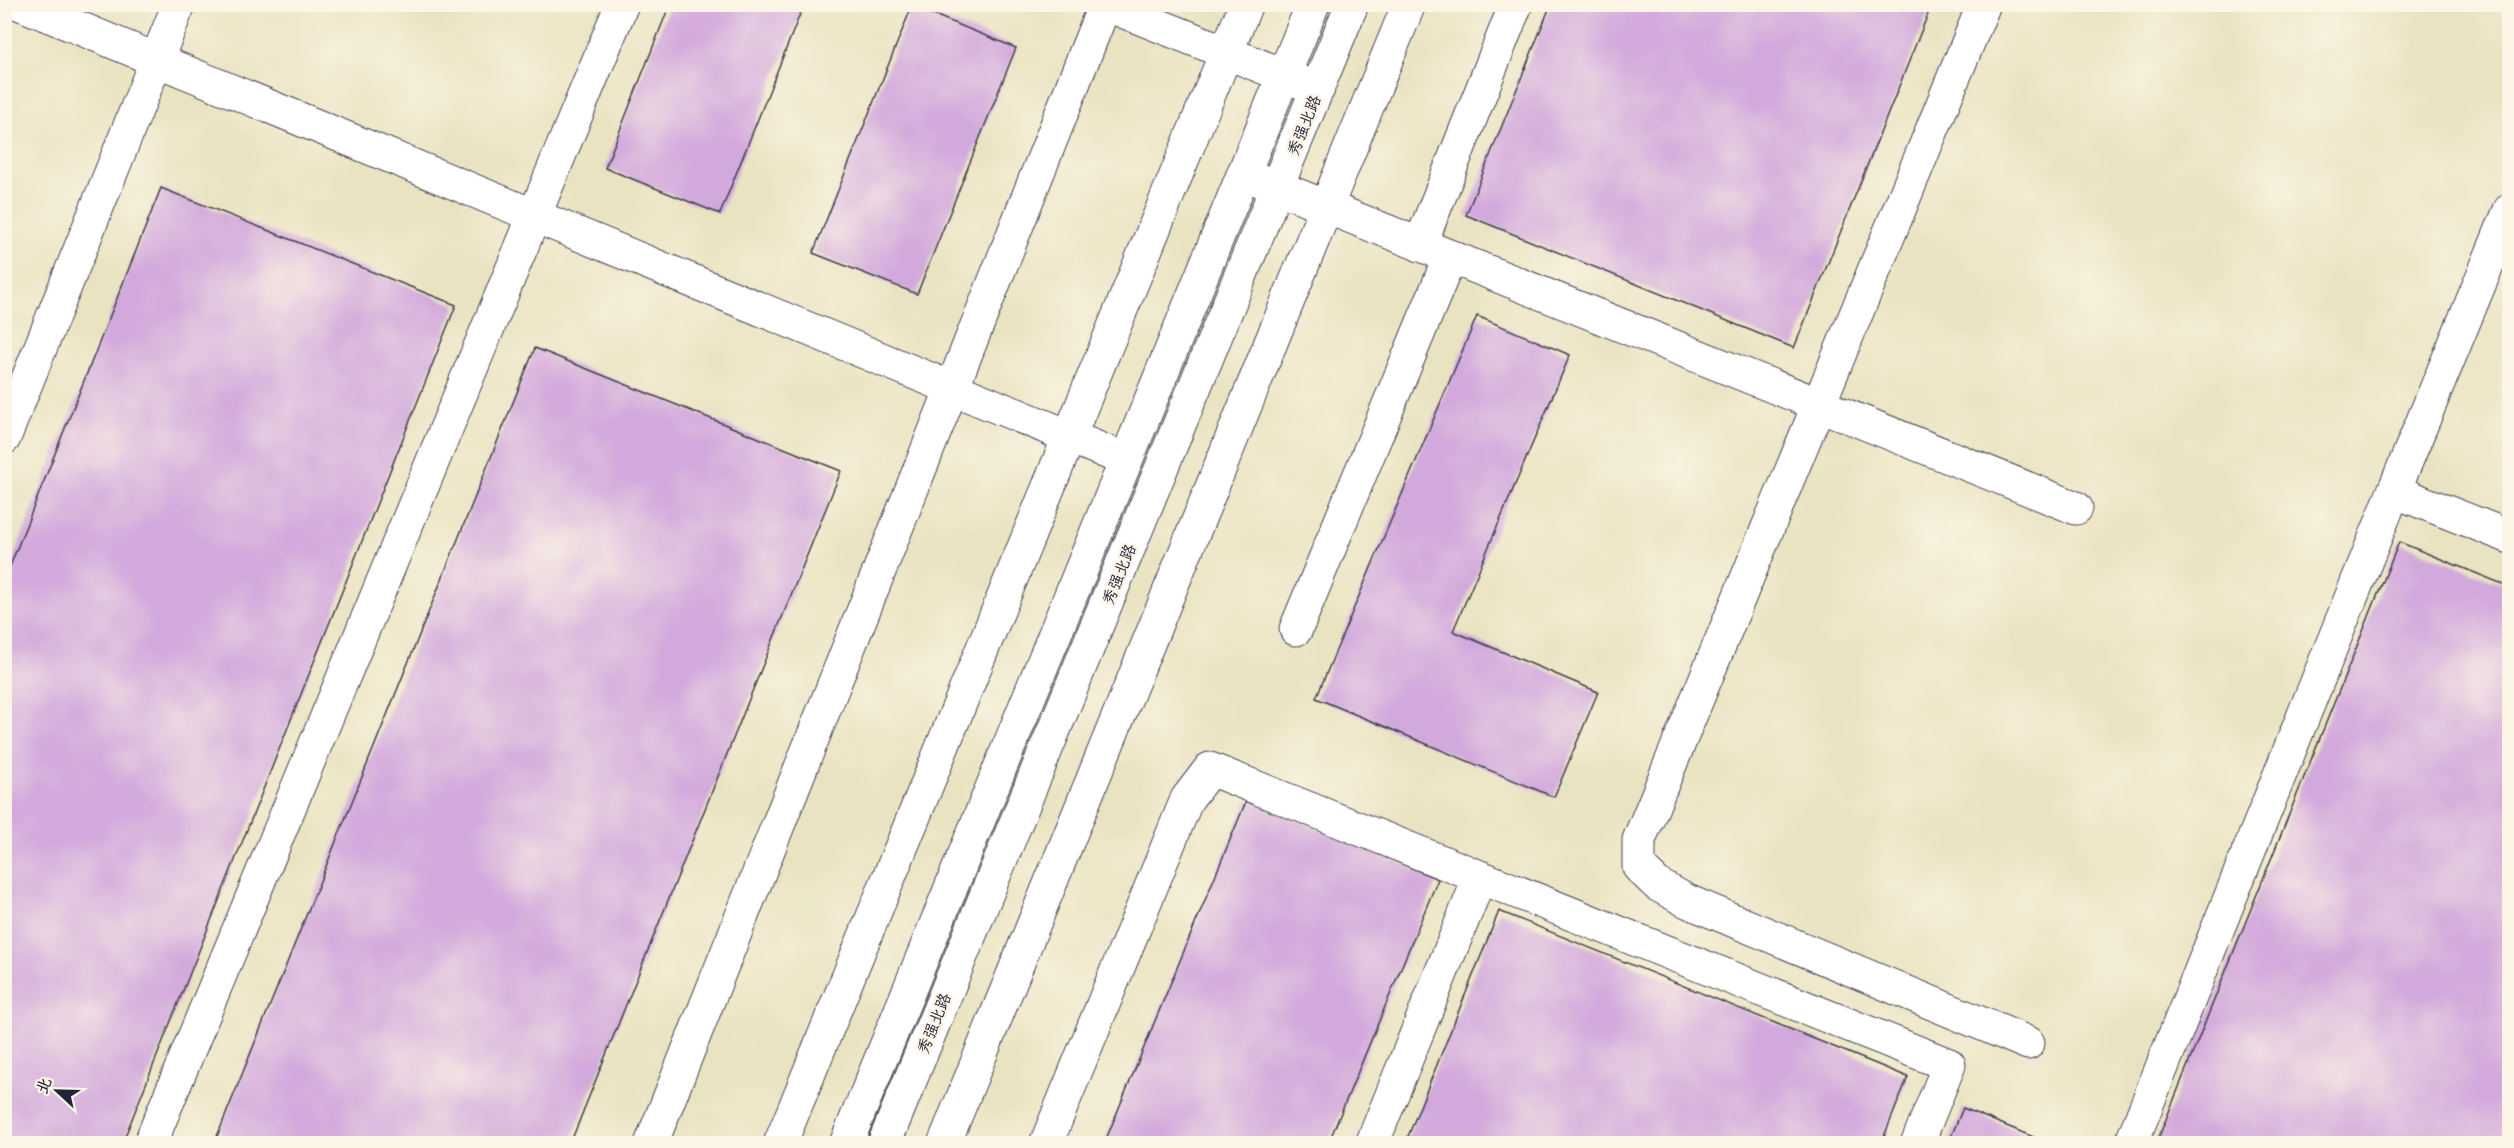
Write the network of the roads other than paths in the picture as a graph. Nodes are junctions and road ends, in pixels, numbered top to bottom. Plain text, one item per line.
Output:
1 (21, 4) edge
2 (179, 4) edge
3 (622, 4) edge
4 (1246, 4) edge
5 (1313, 4) edge
6 (1352, 4) edge
7 (1409, 4) edge
8 (1516, 4) edge
9 (1984, 4) edge
10 (1226, 53) junction
11 (158, 59) junction
12 (1284, 76) junction
13 (1318, 89) junction
14 (1244, 173) junction
15 (1277, 187) junction
16 (1327, 207) junction
17 (2510, 210) edge
18 (534, 215) junction
19 (1435, 251) junction
20 (951, 388) junction
21 (1819, 405) junction
22 (4, 438) edge
23 (1069, 438) junction
24 (1126, 460) junction
25 (2394, 491) junction
26 (2076, 508) dead end
27 (2510, 537) edge
28 (1296, 629) dead end
29 (1480, 877) junction
30 (2028, 1043) dead end
31 (150, 1143) edge
32 (651, 1143) edge
33 (780, 1143) edge
34 (846, 1143) edge
35 (884, 1143) edge
36 (944, 1143) edge
37 (1046, 1143) edge
38 (1372, 1143) edge
39 (1917, 1143) edge
40 (2131, 1143) edge

1 - 11 street
2 - 11 street
3 - 18 street
4 - 10 street
5 - 12 street, 秀强北路
6 - 13 street, 秀强北路
7 - 16 street
8 - 19 street
9 - 21 street
10 - 12 street
10 - 20 street
10 - 23 street
11 - 18 street
11 - 22 street
12 - 13 street
12 - 14 street, 秀强北路
13 - 15 street, 秀强北路
14 - 15 street
14 - 24 street, 秀强北路
15 - 16 street
15 - 35 street, 秀强北路
16 - 19 street
16 - 36 street
17 - 25 street
18 - 20 street
18 - 31 street
19 - 21 street
19 - 28 street
20 - 23 street
20 - 32 street
21 - 26 street
21 - 30 street
23 - 24 street
23 - 33 street
24 - 34 street, 秀强北路
25 - 27 street
25 - 40 street
29 - 37 street
29 - 38 street
29 - 39 street

